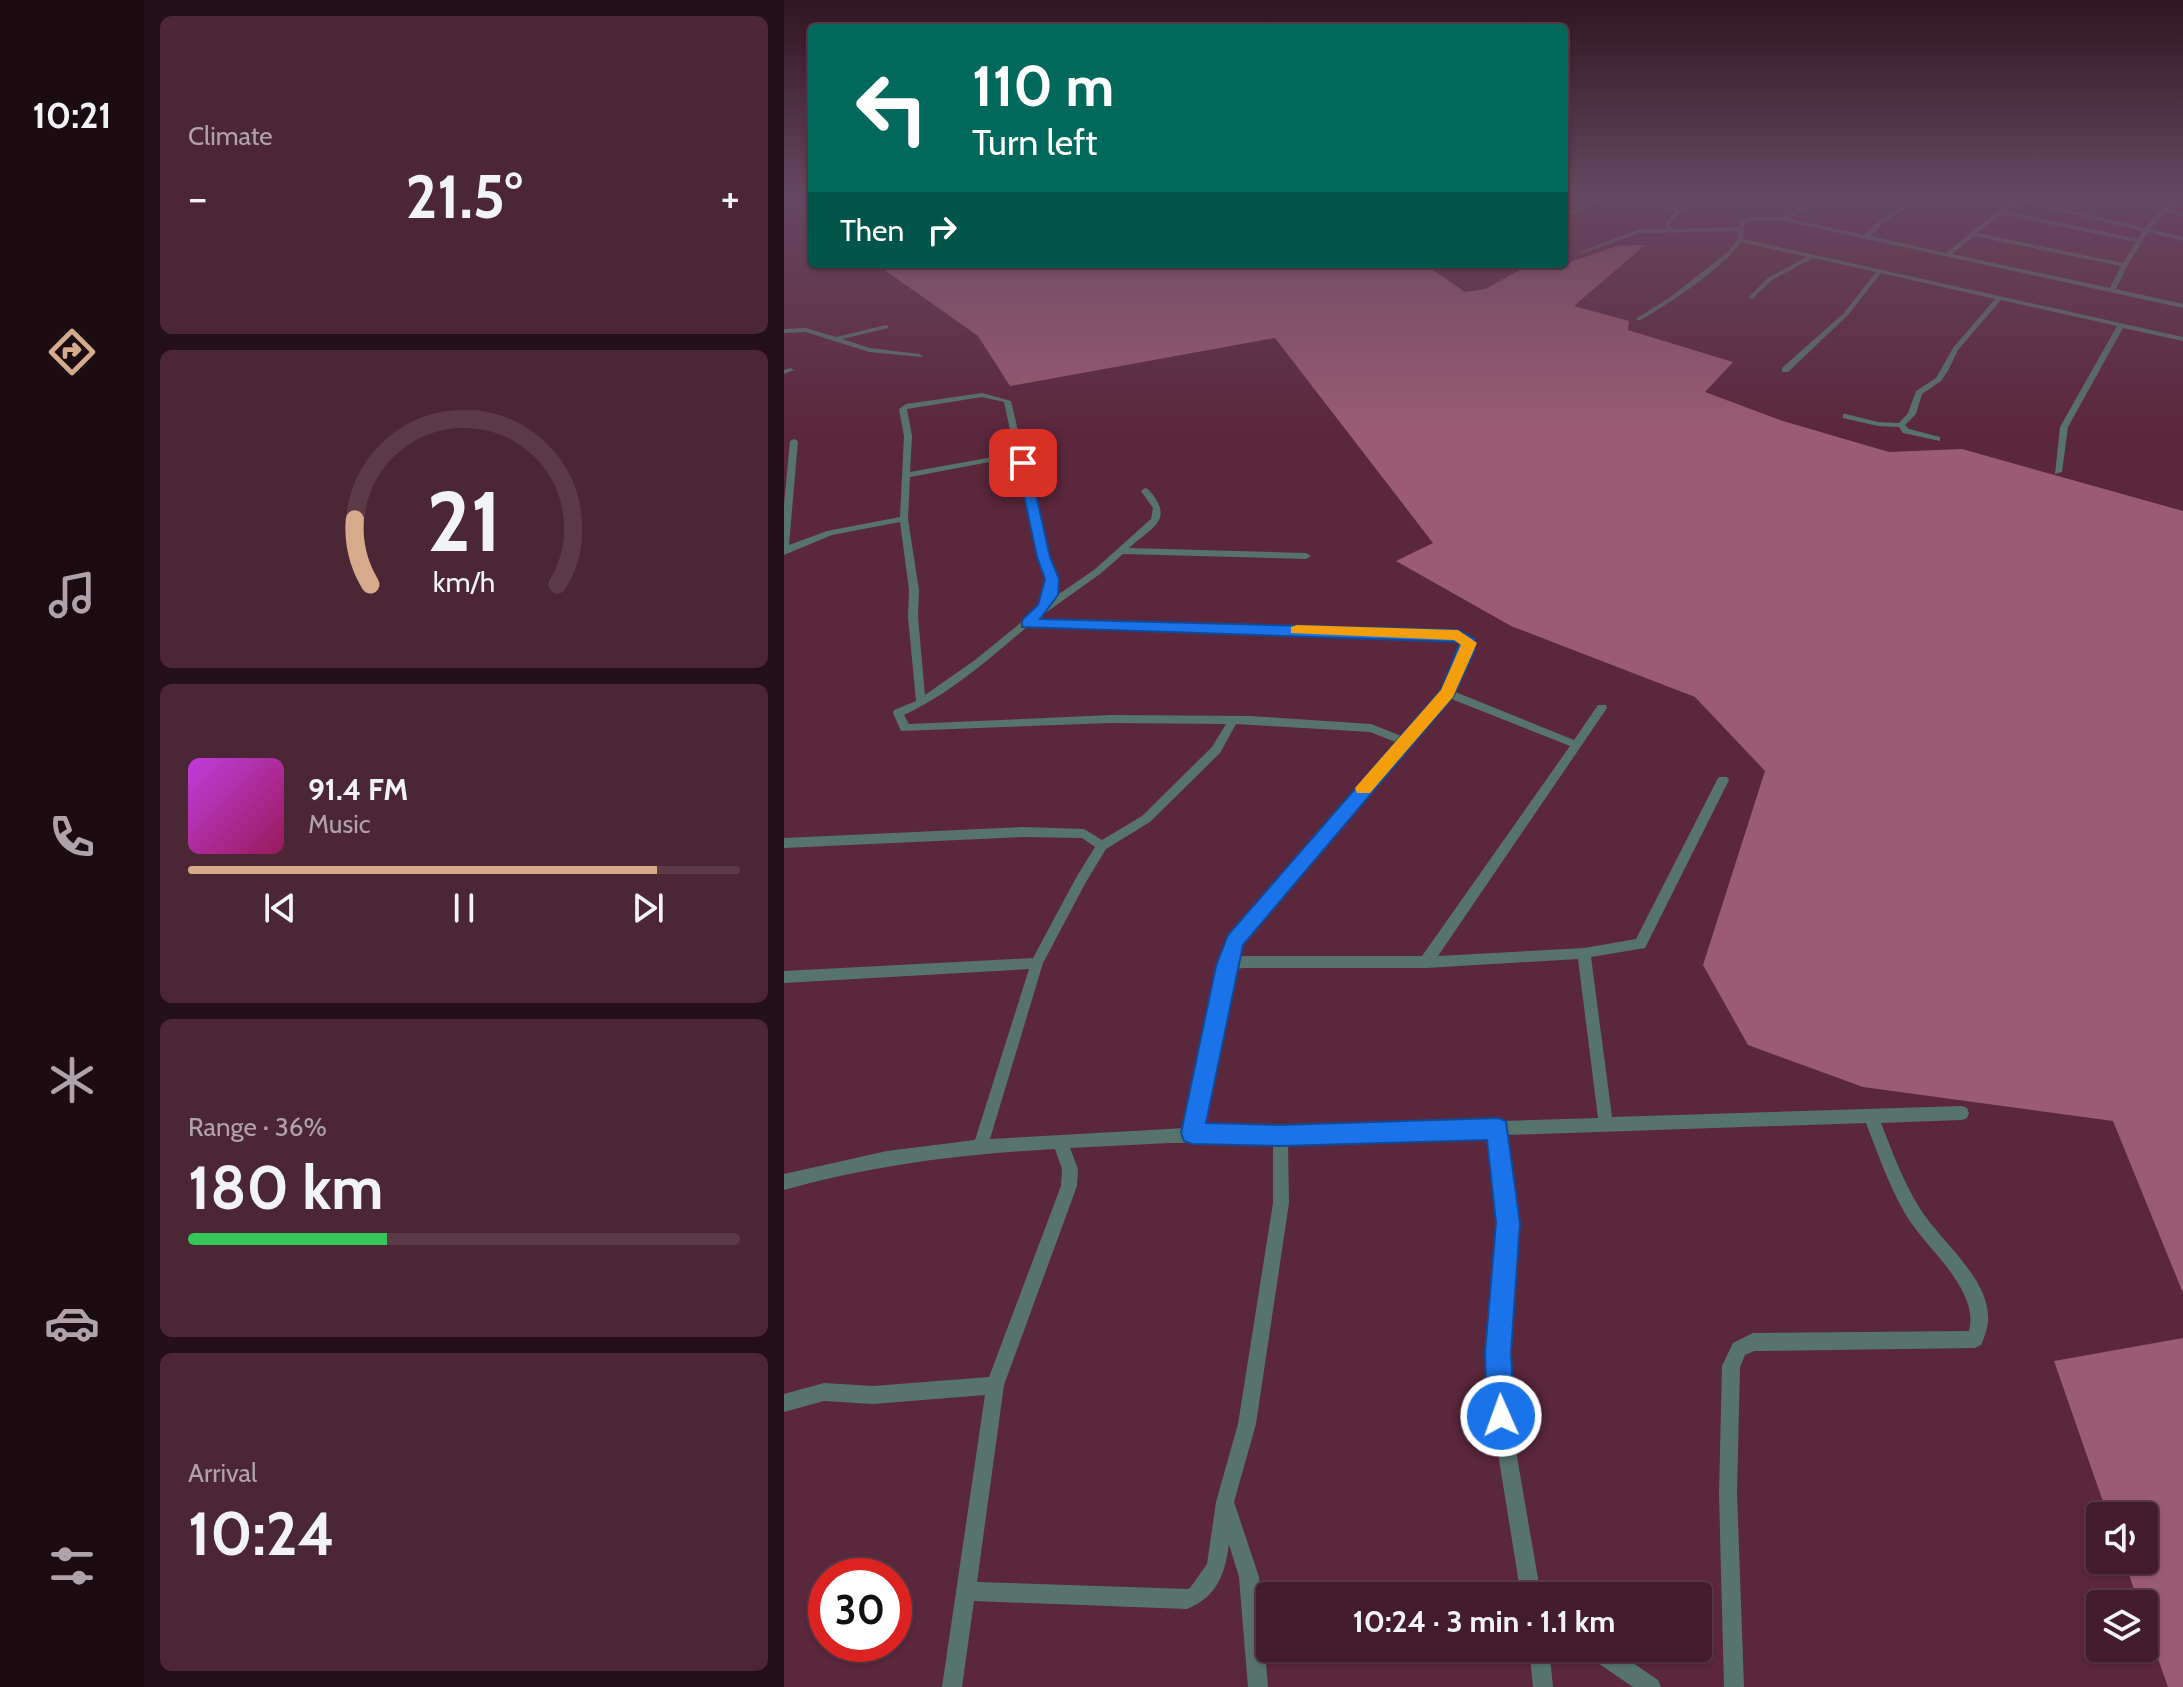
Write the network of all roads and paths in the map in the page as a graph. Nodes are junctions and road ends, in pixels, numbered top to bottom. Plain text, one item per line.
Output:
1 (1703, 276) edge
2 (1776, 276) edge
3 (1876, 276) edge
4 (1896, 276) edge
5 (2042, 276) edge
6 (2118, 276) edge
7 (2112, 291) junction
8 (1752, 297) dead end
9 (1999, 298) junction
10 (2183, 306) edge
11 (1639, 319) dead end
12 (2121, 326) junction
13 (886, 327) dead end
14 (784, 331) edge
15 (836, 339) junction
16 (2183, 339) edge
17 (919, 356) dead end
18 (1785, 370) dead end
19 (1846, 416) dead end
20 (1901, 425) junction
21 (1937, 439) dead end
22 (794, 441) dead end
23 (1021, 454) junction
24 (2058, 472) dead end
25 (906, 475) junction
26 (1145, 491) dead end
27 (904, 519) junction
28 (784, 551) edge
29 (1123, 551) junction
30 (1306, 556) dead end
31 (1044, 608) junction
32 (1027, 624) junction
33 (1447, 693) junction
34 (921, 703) junction
35 (1602, 708) dead end
36 (1232, 722) junction
37 (1404, 741) junction
38 (1577, 745) junction
39 (1723, 780) dead end
40 (784, 843) edge
41 (1102, 846) junction
42 (1584, 953) junction
43 (1426, 962) junction
44 (1037, 963) junction
45 (1226, 966) junction
46 (784, 977) edge
47 (1962, 1113) dead end
48 (1871, 1116) junction
49 (1606, 1125) junction
50 (1498, 1129) junction
51 (1192, 1133) junction
52 (1280, 1135) junction
53 (1060, 1141) junction
54 (981, 1145) junction
55 (784, 1182) edge
56 (995, 1385) junction
57 (784, 1403) edge
58 (1225, 1502) junction
59 (1529, 1582) edge
60 (966, 1591) junction
61 (1540, 1662) edge
62 (1614, 1662) edge
63 (952, 1687) edge
64 (1258, 1687) edge
65 (1543, 1687) edge
66 (1651, 1687) edge
67 (1734, 1687) edge

1 - 11 street
2 - 8 street
3 - 18 street
4 - 9 street
5 - 7 street
6 - 7 street
7 - 10 street
9 - 12 street
9 - 20 street
12 - 16 street
12 - 24 street
13 - 15 street
14 - 15 street
15 - 17 street
19 - 20 street
20 - 21 street
22 - 28 street
23 - 25 street
23 - 25 street
23 - 31 street
25 - 27 street
26 - 29 street
27 - 28 street
27 - 34 street
29 - 30 street
29 - 31 street
31 - 32 street
32 - 33 street
32 - 34 street
33 - 37 street
33 - 38 street
34 - 36 street
35 - 38 street
36 - 37 street
36 - 41 street
37 - 45 street
38 - 43 street
39 - 42 street
40 - 41 street
41 - 44 street
42 - 43 street
42 - 49 street
43 - 45 street
44 - 46 street
44 - 54 street
45 - 51 street
47 - 48 street
48 - 49 street
48 - 67 street
49 - 50 street
50 - 52 street
50 - 59 street
51 - 52 street
51 - 53 street
52 - 58 street
53 - 54 street
53 - 56 street
54 - 55 street
56 - 57 street
56 - 60 street
58 - 60 street
58 - 64 street
60 - 63 street
61 - 65 street
62 - 66 street

